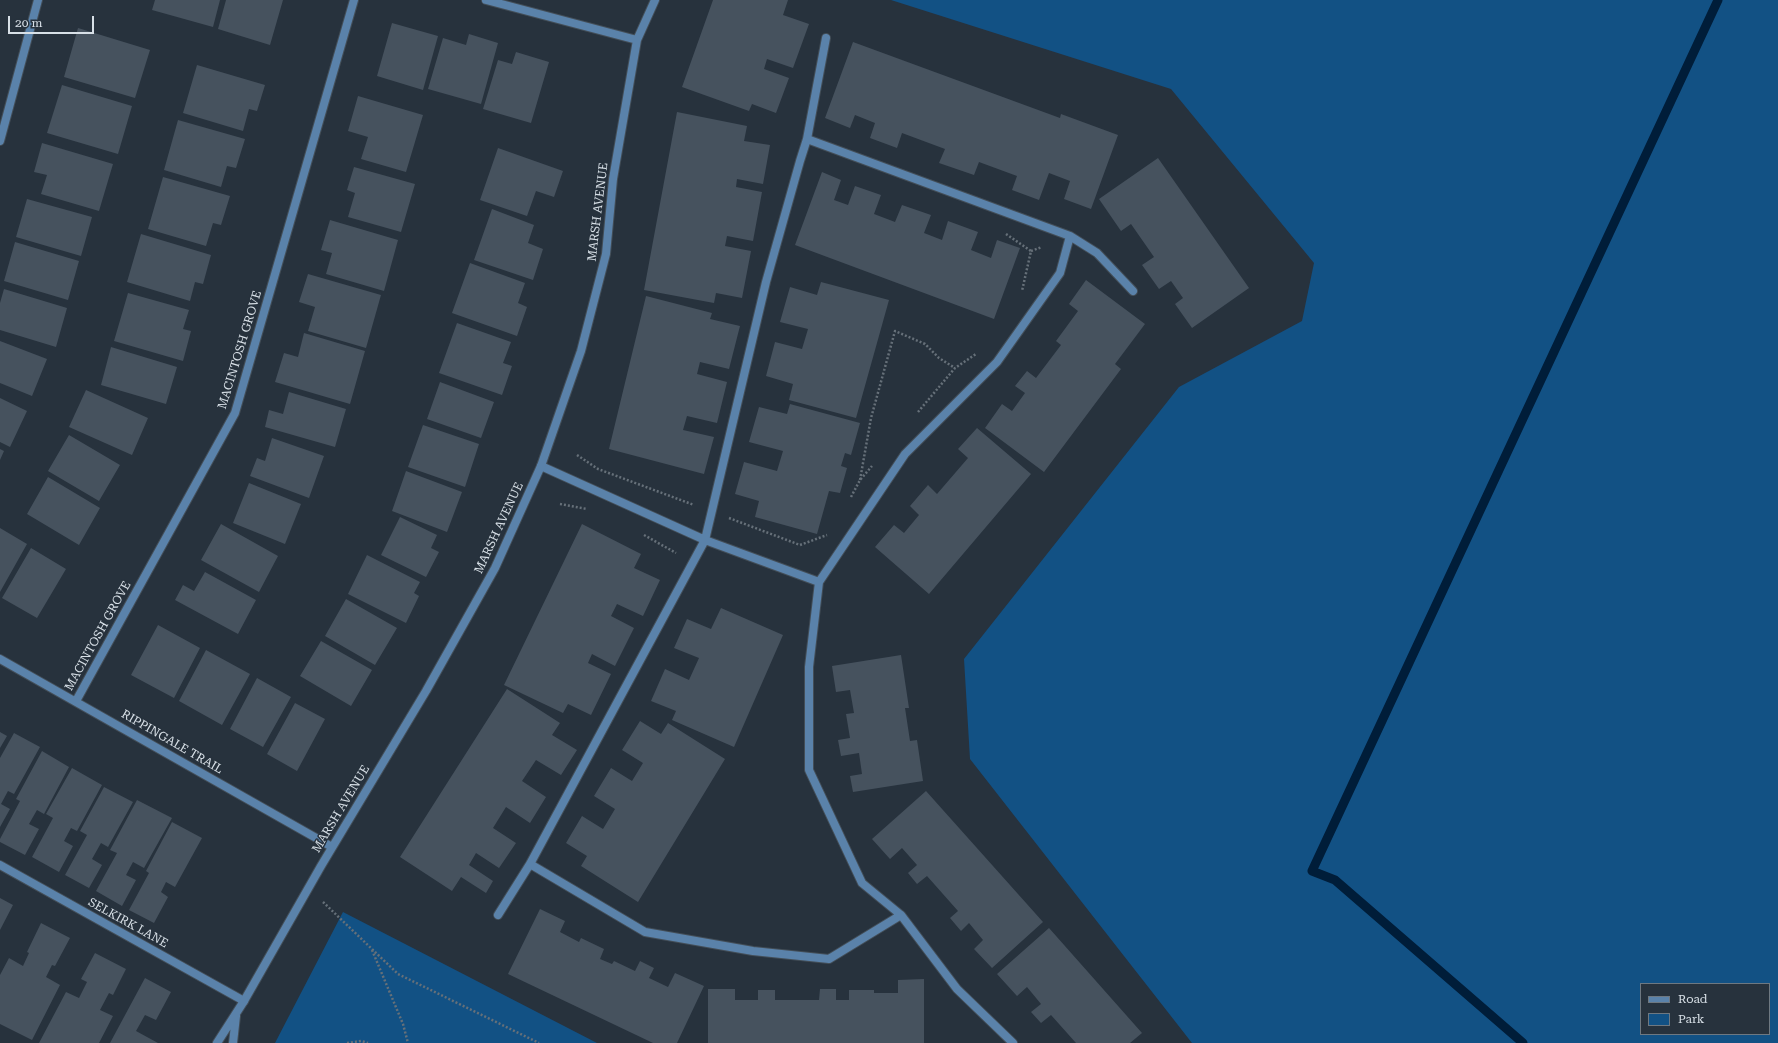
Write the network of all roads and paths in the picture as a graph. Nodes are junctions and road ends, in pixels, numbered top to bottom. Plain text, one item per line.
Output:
1 (38, 0) edge
2 (354, 0) edge
3 (486, 0) edge
4 (654, 0) edge
5 (826, 38) dead end
6 (637, 40) junction
7 (807, 139) junction
8 (0, 141) edge
9 (1002, 232) dead end
10 (1070, 236) junction
11 (1133, 291) dead end
12 (1019, 297) dead end
13 (981, 351) dead end
14 (955, 368) junction
15 (915, 415) dead end
16 (577, 455) dead end
17 (875, 462) dead end
18 (541, 466) junction
19 (860, 480) junction
20 (849, 500) dead end
21 (560, 504) dead end
22 (590, 509) dead end
23 (712, 511) junction
24 (638, 532) dead end
25 (832, 533) dead end
26 (704, 540) junction
27 (692, 561) junction
28 (819, 582) junction
29 (0, 659) edge
30 (76, 701) junction
31 (332, 847) junction
32 (530, 864) junction
33 (0, 865) edge
34 (309, 887) junction
35 (498, 915) dead end
36 (901, 915) junction
37 (371, 948) junction
38 (244, 1001) junction
39 (236, 1016) junction
40 (216, 1043) edge
41 (233, 1043) edge
42 (347, 1043) edge
43 (368, 1043) edge
44 (408, 1043) edge
45 (539, 1043) edge
46 (1013, 1043) edge

1 - 8 street
2 - 30 street, MACINTOSH GROVE
3 - 6 street
4 - 6 street, MARSH AVENUE
5 - 7 street
6 - 18 street, MARSH AVENUE
7 - 10 street
7 - 23 street
9 - 12 path
10 - 11 street
10 - 28 street
13 - 14 path
14 - 15 path
14 - 19 path
16 - 23 path
17 - 19 path
18 - 26 street
18 - 31 street, MARSH AVENUE
19 - 20 path
21 - 22 path
23 - 25 path
23 - 26 street
24 - 27 path
26 - 27 street
26 - 28 street
27 - 32 street
28 - 36 street
29 - 30 street, RIPPINGALE TRAIL
30 - 31 street, RIPPINGALE TRAIL
31 - 34 street, MARSH AVENUE
32 - 35 street
32 - 36 street
33 - 38 street, SELKIRK LANE
34 - 37 path
34 - 38 street, MARSH AVENUE
36 - 46 street
37 - 44 path
37 - 45 path
38 - 39 street, MARSH AVENUE
39 - 40 street, MARSH AVENUE
39 - 41 street, MARSH AVENUE
42 - 43 path

